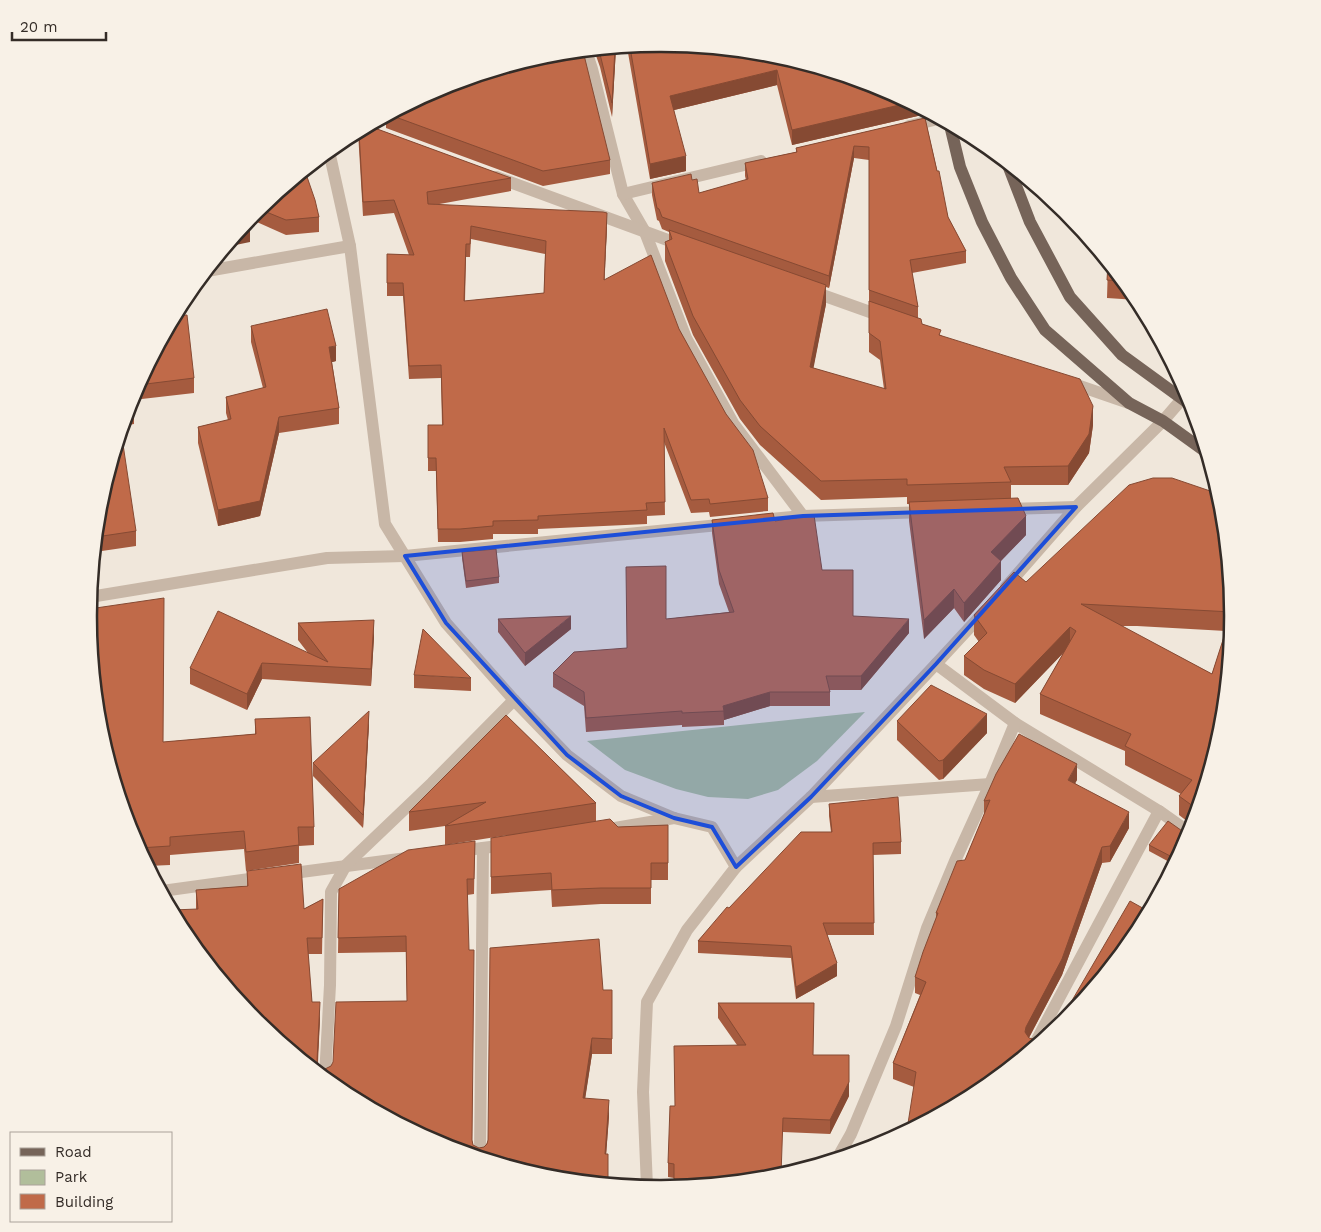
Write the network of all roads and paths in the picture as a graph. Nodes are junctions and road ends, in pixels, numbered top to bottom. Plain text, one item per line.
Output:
1 (588, 57) edge
2 (929, 121) edge
3 (901, 128) edge
4 (952, 134) edge
5 (331, 159) edge
6 (769, 159) edge
7 (486, 173) edge
8 (1012, 176) edge
9 (623, 194) junction
10 (645, 232) junction
11 (350, 246) junction
12 (691, 248) edge
13 (216, 269) edge
14 (803, 288) edge
15 (896, 321) edge
16 (1054, 377) edge
17 (1180, 398) edge
18 (1129, 403) junction
19 (1183, 406) edge
20 (1163, 421) junction
21 (1197, 446) edge
22 (1076, 507) junction
23 (998, 509) edge
24 (940, 511) edge
25 (803, 516) junction
26 (405, 556) junction
27 (98, 595) edge
28 (936, 664) junction
29 (514, 700) junction
30 (1015, 723) junction
31 (990, 784) junction
32 (812, 797) junction
33 (1159, 811) junction
34 (674, 818) junction
35 (1183, 828) edge
36 (588, 832) edge
37 (521, 842) edge
38 (483, 848) junction
39 (444, 853) edge
40 (414, 857) edge
41 (346, 865) junction
42 (736, 867) junction
43 (168, 890) edge
44 (1042, 1031) edge
45 (325, 1069) edge
46 (480, 1150) edge
47 (842, 1150) edge
48 (648, 1179) edge

1 - 9 street
2 - 3 street
4 - 18 main road
5 - 11 street
6 - 9 street
7 - 10 street
8 - 17 main road
9 - 10 street
10 - 12 street
10 - 25 street
11 - 13 street
11 - 26 street
14 - 15 street
16 - 18 street
18 - 20 main road
19 - 20 street
20 - 21 main road
20 - 22 street
22 - 23 street
22 - 28 street
24 - 25 street
25 - 26 street
26 - 27 street
26 - 29 street
28 - 30 street
28 - 32 street
29 - 34 street
29 - 41 street
30 - 31 street
30 - 33 street
31 - 32 street
31 - 47 street
32 - 42 street
33 - 35 street
33 - 44 street
34 - 36 street
34 - 42 street
37 - 38 street
38 - 39 street
38 - 46 street
40 - 41 street
41 - 43 street
41 - 45 street
42 - 48 street

